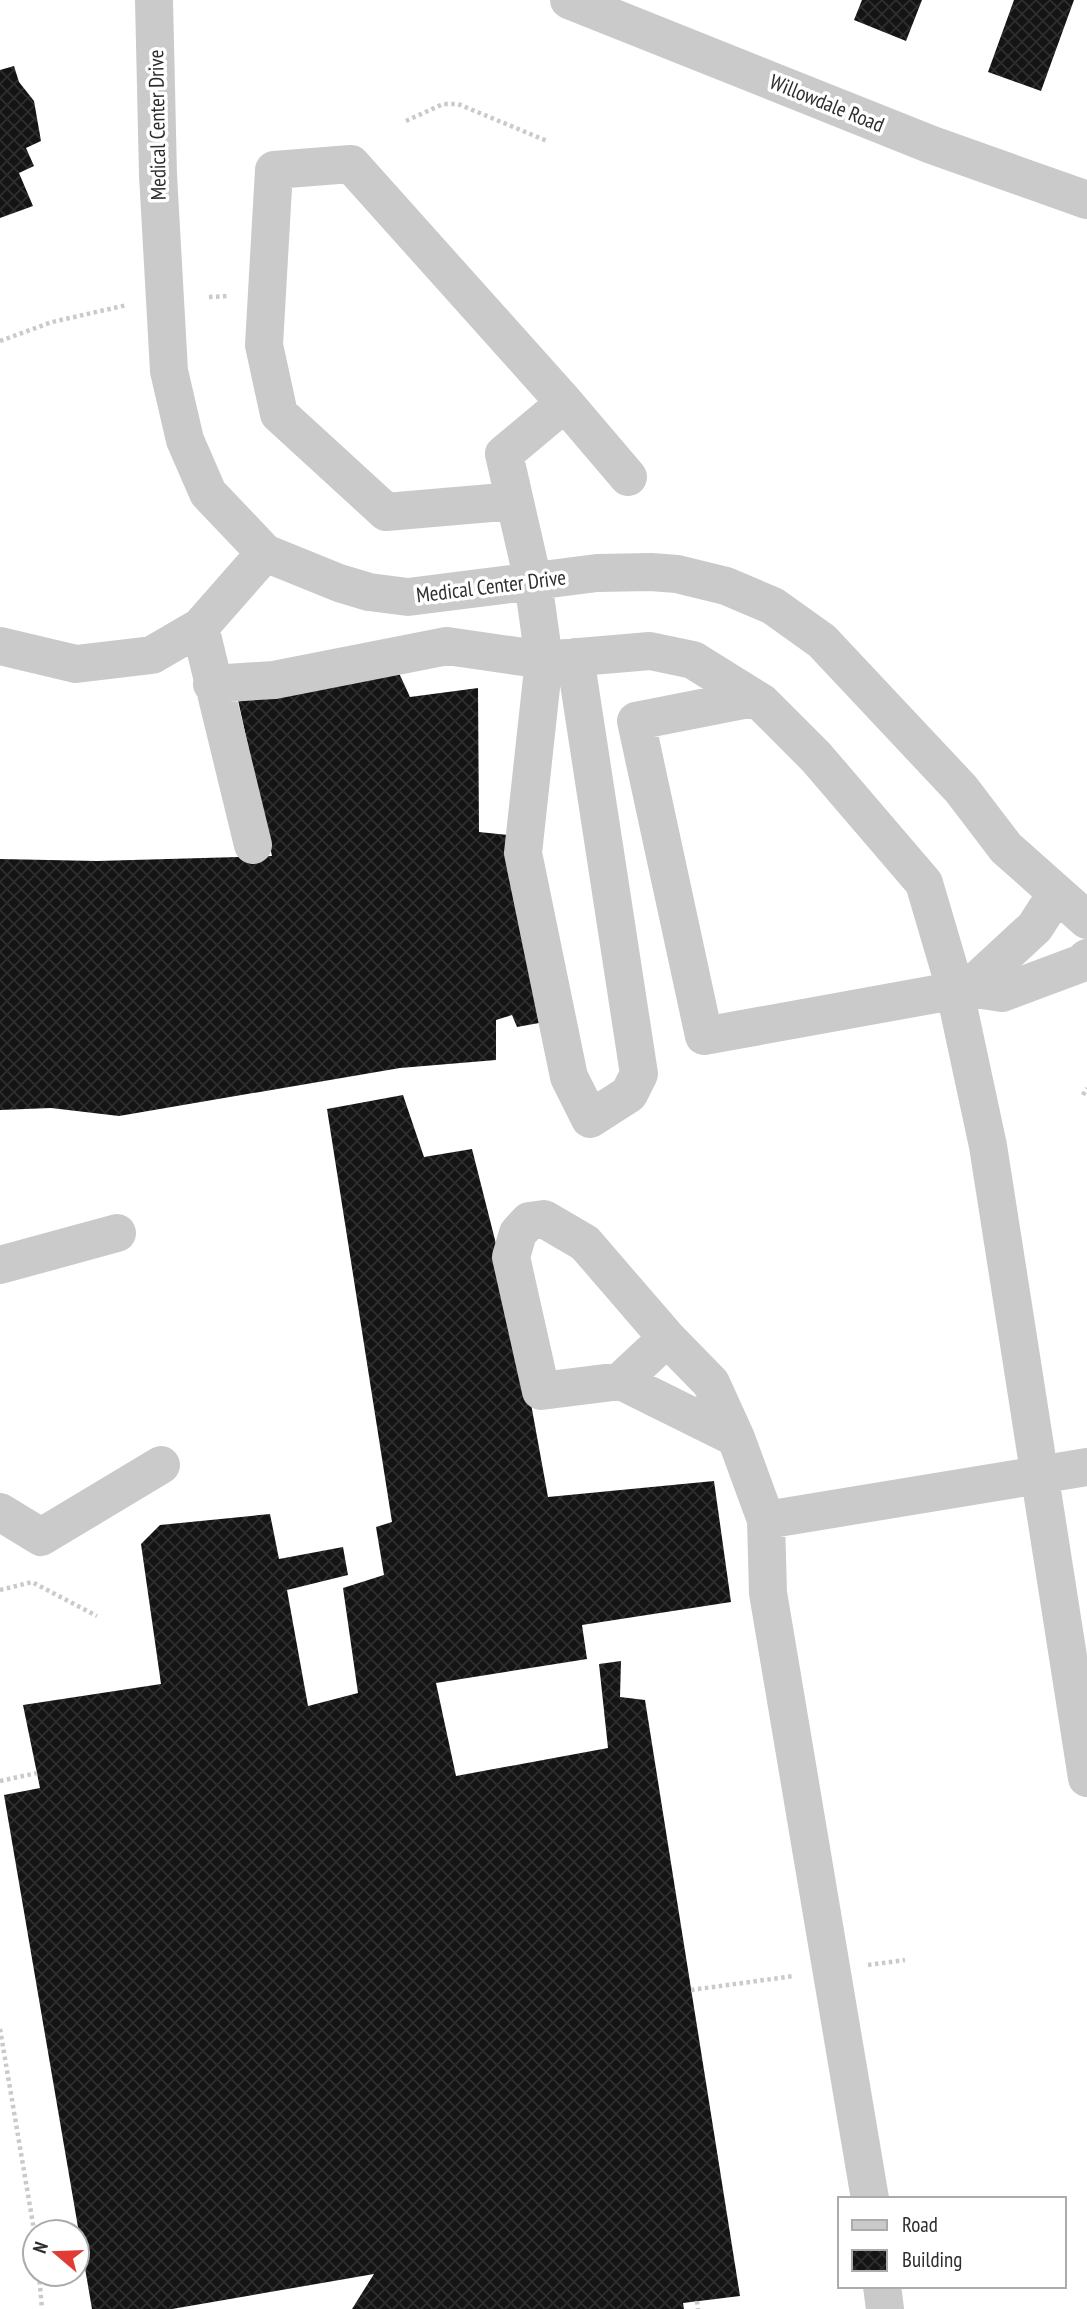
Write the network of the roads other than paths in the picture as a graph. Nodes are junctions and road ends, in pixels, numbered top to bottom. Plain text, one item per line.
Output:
1 (154, 0) edge
2 (569, 0) edge
3 (1087, 200) edge
4 (565, 403) junction
5 (628, 477) dead end
6 (514, 501) junction
7 (265, 553) junction
8 (533, 581) junction
9 (200, 627) junction
10 (0, 646) edge
11 (559, 659) junction
12 (212, 684) junction
13 (753, 698) junction
14 (253, 845) dead end
15 (1056, 894) junction
16 (1087, 920) edge
17 (1087, 958) edge
18 (962, 990) junction
19 (117, 1233) dead end
20 (0, 1265) edge
21 (667, 1338) junction
22 (621, 1381) junction
23 (736, 1438) junction
24 (161, 1465) dead end
25 (1087, 1467) edge
26 (1039, 1474) junction
27 (0, 1512) edge
28 (766, 1520) junction
29 (1087, 1778) edge
30 (870, 2197) edge
31 (882, 2288) edge
32 (885, 2309) edge

1 - 7 street, Medical Center Drive
2 - 3 street, Willowdale Road
4 - 5 street
4 - 6 street
4 - 6 street
6 - 8 street
7 - 8 street, Medical Center Drive
7 - 9 street
8 - 11 street
8 - 15 street, Medical Center Drive
9 - 10 street
9 - 12 street
11 - 11 street
11 - 12 street
11 - 13 street
12 - 14 street
13 - 18 street
13 - 18 street
15 - 16 street, Medical Center Drive
15 - 18 street
17 - 18 street
18 - 26 street
19 - 20 street
21 - 22 street
21 - 22 street
21 - 23 street
22 - 23 street
23 - 28 street
24 - 27 street
25 - 26 street
26 - 28 street
26 - 29 street
28 - 30 street
31 - 32 street

